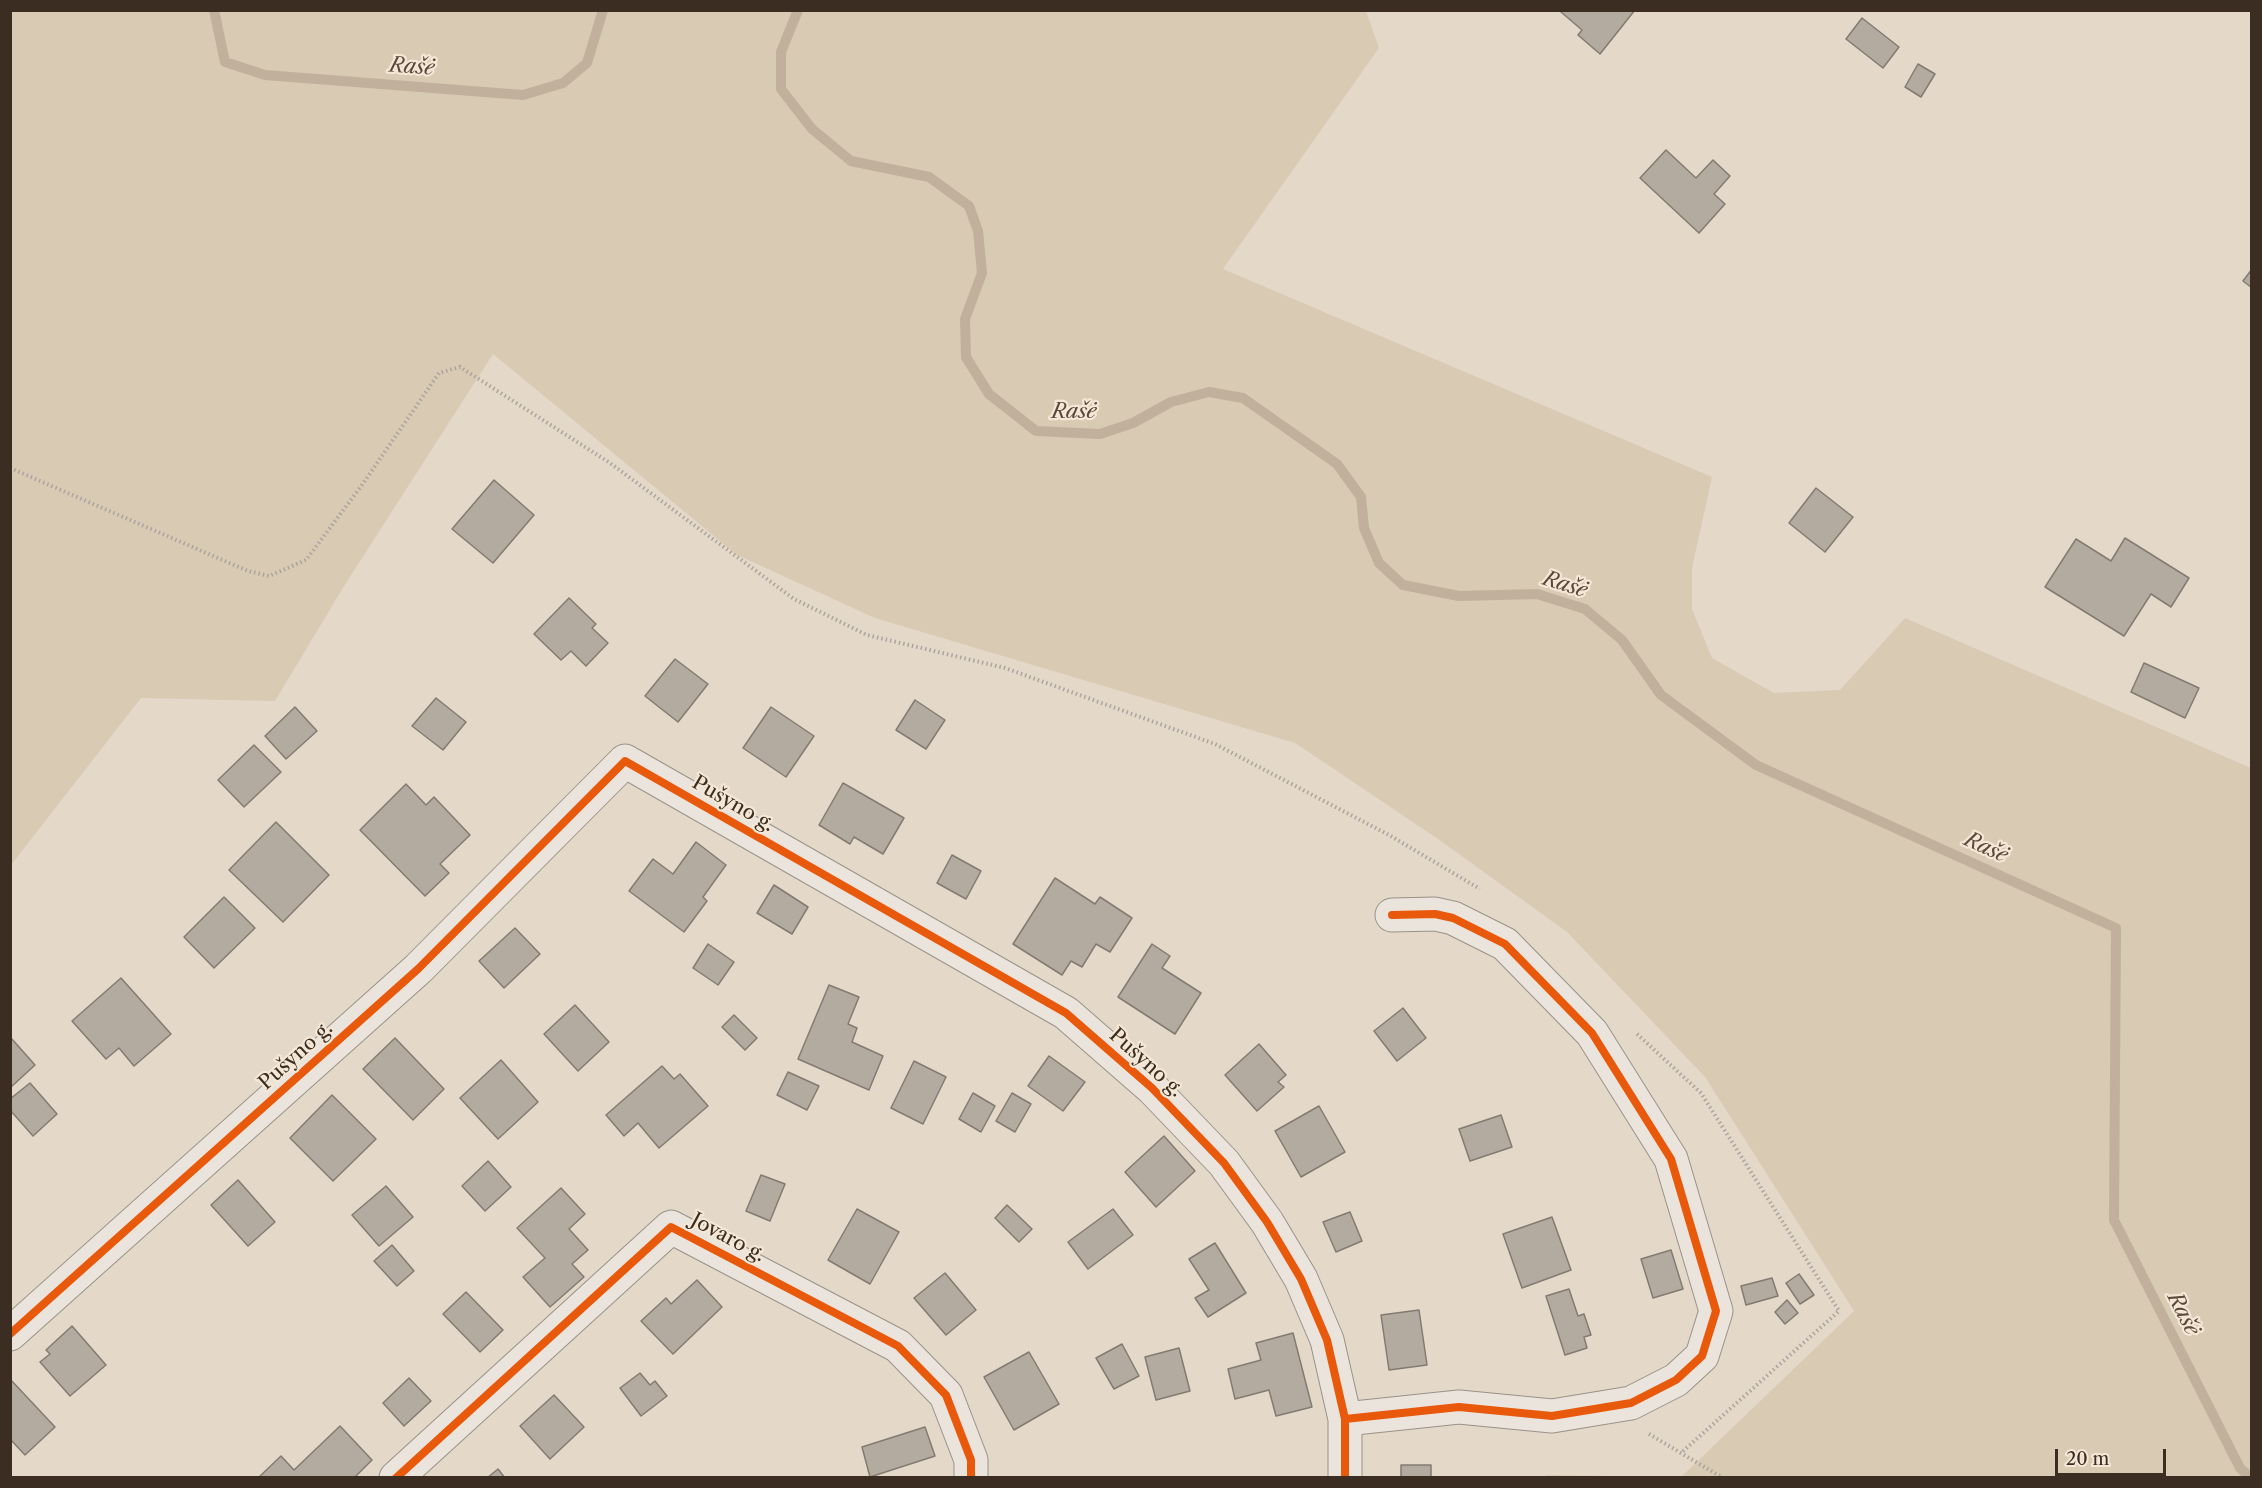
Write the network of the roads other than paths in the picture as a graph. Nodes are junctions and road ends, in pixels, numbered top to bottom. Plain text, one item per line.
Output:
1 (1392, 915) dead end
2 (10, 1334) edge
3 (1345, 1419) junction
4 (396, 1478) edge
5 (971, 1478) edge
6 (1345, 1478) edge

1 - 3 street
2 - 3 street, Pušyno g.
3 - 6 street, Pušyno g.
4 - 5 street, Jovaro g.

